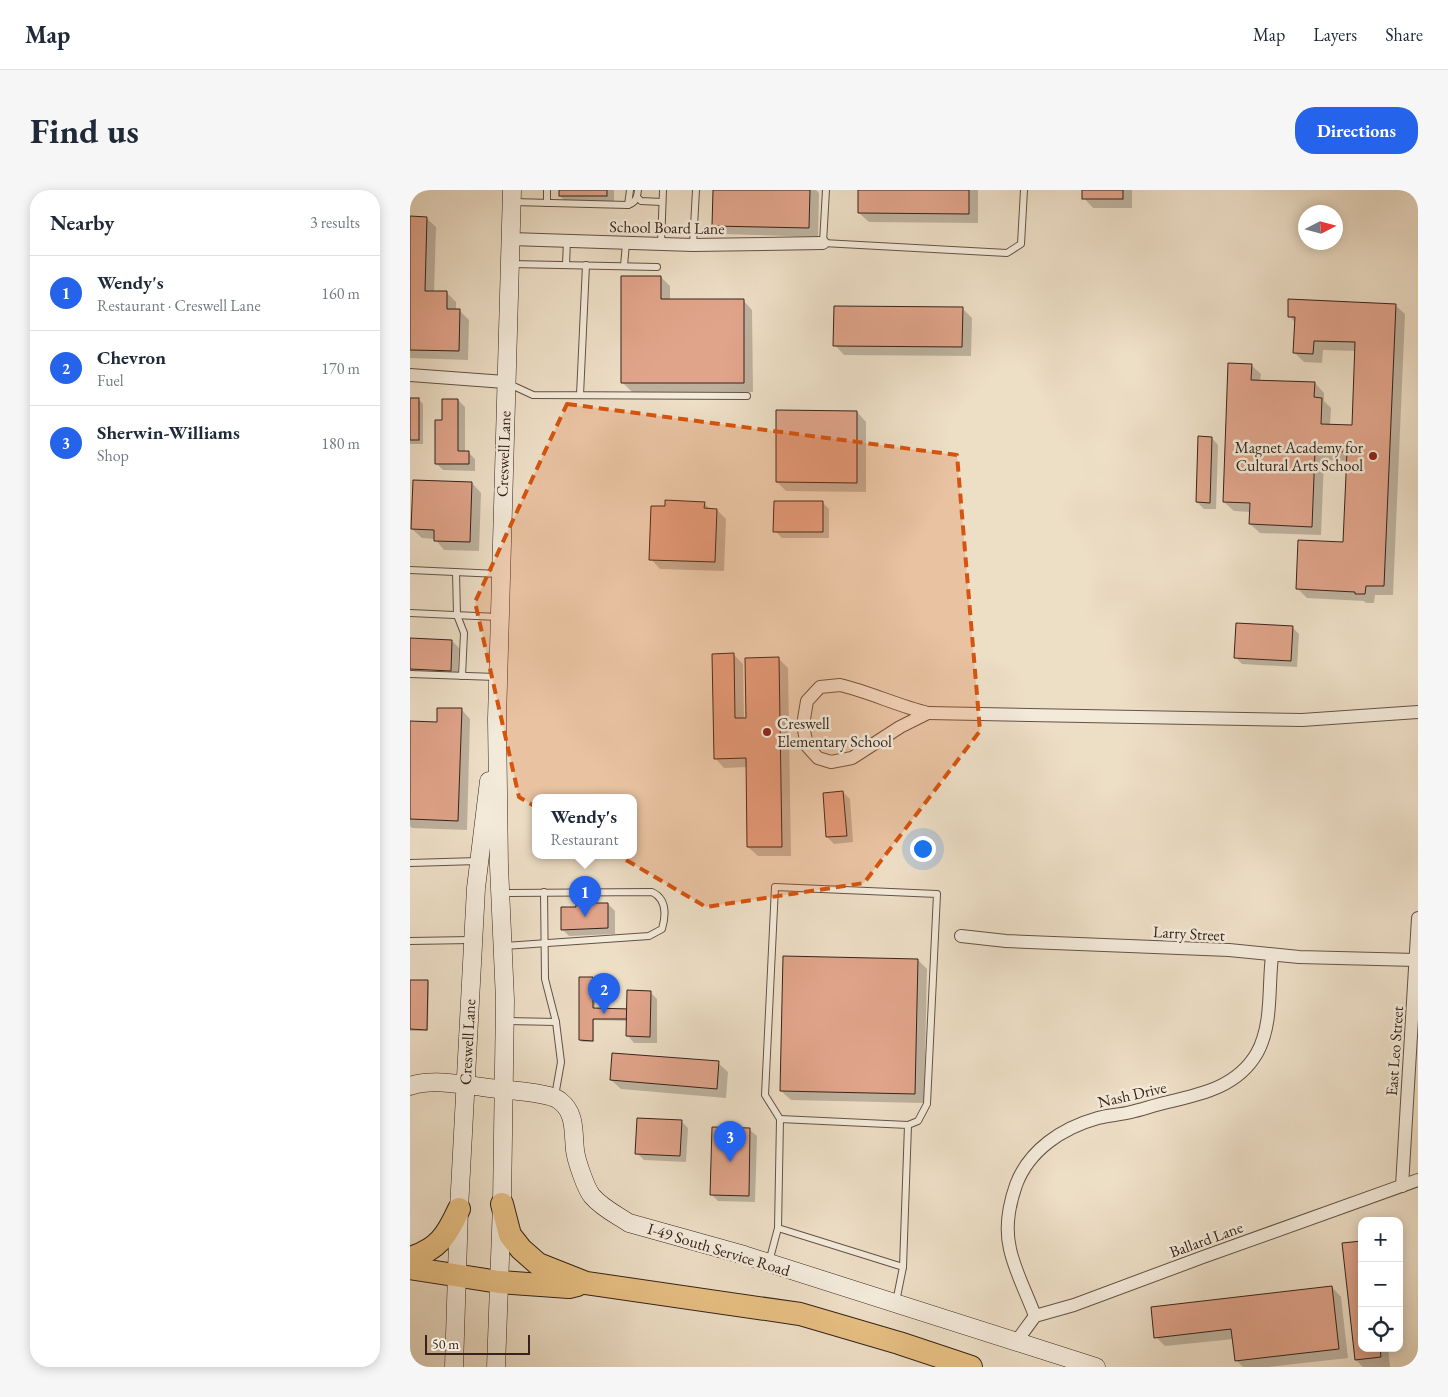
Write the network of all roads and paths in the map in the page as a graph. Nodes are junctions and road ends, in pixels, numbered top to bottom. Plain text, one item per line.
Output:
1 (547, 190) edge
2 (630, 190) edge
3 (638, 190) edge
4 (663, 190) edge
5 (696, 190) edge
6 (826, 190) edge
7 (1024, 190) edge
8 (512, 196) edge
9 (637, 198) junction
10 (662, 202) junction
11 (546, 203) junction
12 (628, 204) junction
13 (511, 239) junction
14 (567, 240) junction
15 (626, 243) junction
16 (823, 243) junction
17 (661, 244) junction
18 (693, 245) junction
19 (510, 264) junction
20 (566, 265) junction
21 (586, 265) junction
22 (624, 266) junction
23 (657, 267) dead end
24 (410, 375) edge
25 (505, 382) junction
26 (580, 395) junction
27 (747, 396) dead end
28 (410, 570) edge
29 (456, 572) junction
30 (500, 574) junction
31 (410, 613) edge
32 (457, 615) junction
33 (499, 617) junction
34 (410, 674) edge
35 (462, 676) junction
36 (498, 677) junction
37 (1418, 712) edge
38 (928, 713) junction
39 (496, 719) junction
40 (479, 861) junction
41 (410, 863) edge
42 (544, 892) junction
43 (501, 893) junction
44 (1418, 918) edge
45 (961, 936) dead end
46 (473, 940) junction
47 (410, 941) edge
48 (545, 943) junction
49 (503, 947) junction
50 (1272, 956) junction
51 (1416, 960) junction
52 (504, 1021) junction
53 (556, 1022) junction
54 (465, 1085) junction
55 (410, 1086) edge
56 (503, 1090) junction
57 (554, 1098) junction
58 (780, 1119) junction
59 (908, 1125) junction
60 (1418, 1180) edge
61 (1402, 1186) junction
62 (502, 1204) junction
63 (459, 1209) junction
64 (778, 1228) junction
65 (410, 1258) edge
66 (768, 1263) junction
67 (904, 1267) junction
68 (410, 1268) edge
69 (457, 1276) junction
70 (499, 1282) junction
71 (586, 1283) junction
72 (896, 1304) junction
73 (1035, 1316) junction
74 (1016, 1342) junction
75 (454, 1367) edge
76 (496, 1367) edge
77 (971, 1367) edge
78 (1096, 1367) edge

1 - 11 lane
2 - 12 lane
3 - 9 lane
4 - 10 lane
5 - 18 lane
6 - 16 lane
7 - 16 lane
8 - 11 lane
8 - 13 main road, Creswell Lane
9 - 10 lane
9 - 12 lane
10 - 17 lane
11 - 12 lane
13 - 14 street, School Board Lane
13 - 19 main road, Creswell Lane
14 - 15 street, School Board Lane
14 - 20 lane
15 - 17 street, School Board Lane
15 - 22 lane
16 - 18 street, School Board Lane
17 - 18 street, School Board Lane
19 - 20 lane
19 - 25 main road, Creswell Lane
20 - 21 lane
21 - 22 lane
21 - 26 lane
22 - 23 lane
24 - 25 street
25 - 26 lane
25 - 30 main road, Creswell Lane
26 - 27 lane
28 - 29 lane
29 - 30 lane
29 - 32 lane
30 - 33 main road, Creswell Lane
31 - 32 lane
32 - 33 lane
32 - 35 lane
33 - 36 main road, Creswell Lane
34 - 35 lane
35 - 36 lane
36 - 39 main road, Creswell Lane
37 - 38 street
38 - 38 street
39 - 40 main road, Creswell Lane
39 - 43 main road, Creswell Lane
40 - 41 lane
40 - 46 main road, Creswell Lane
42 - 43 lane
42 - 48 lane
42 - 48 lane
43 - 49 main road, Creswell Lane
44 - 51 street, East Leo Street
45 - 50 street, Larry Street
46 - 47 lane
46 - 54 main road, Creswell Lane
48 - 49 lane
48 - 53 lane
49 - 52 main road, Creswell Lane
50 - 51 street, Larry Street
50 - 73 street, Nash Drive
51 - 61 street, East Leo Street
52 - 53 lane
52 - 56 main road, Creswell Lane
53 - 57 lane
54 - 55 main road
54 - 56 main road
54 - 63 main road, Creswell Lane
56 - 57 main road
56 - 62 main road, Creswell Lane
57 - 66 main road, I-49 South Service Road
58 - 59 lane
58 - 59 lane
58 - 64 lane
59 - 67 lane
60 - 61 street, Ballard Lane
61 - 73 street, Ballard Lane
62 - 70 main road, Creswell Lane
62 - 71 highway
63 - 65 highway
63 - 69 main road, Creswell Lane
64 - 66 lane
64 - 67 lane
66 - 72 main road, I-49 South Service Road
67 - 72 lane
68 - 69 highway
69 - 70 highway
69 - 75 main road, Creswell Lane
70 - 71 highway
70 - 76 main road, Creswell Lane
71 - 77 highway
72 - 74 main road, I-49 South Service Road
73 - 74 street
74 - 78 main road, I-49 South Service Road

